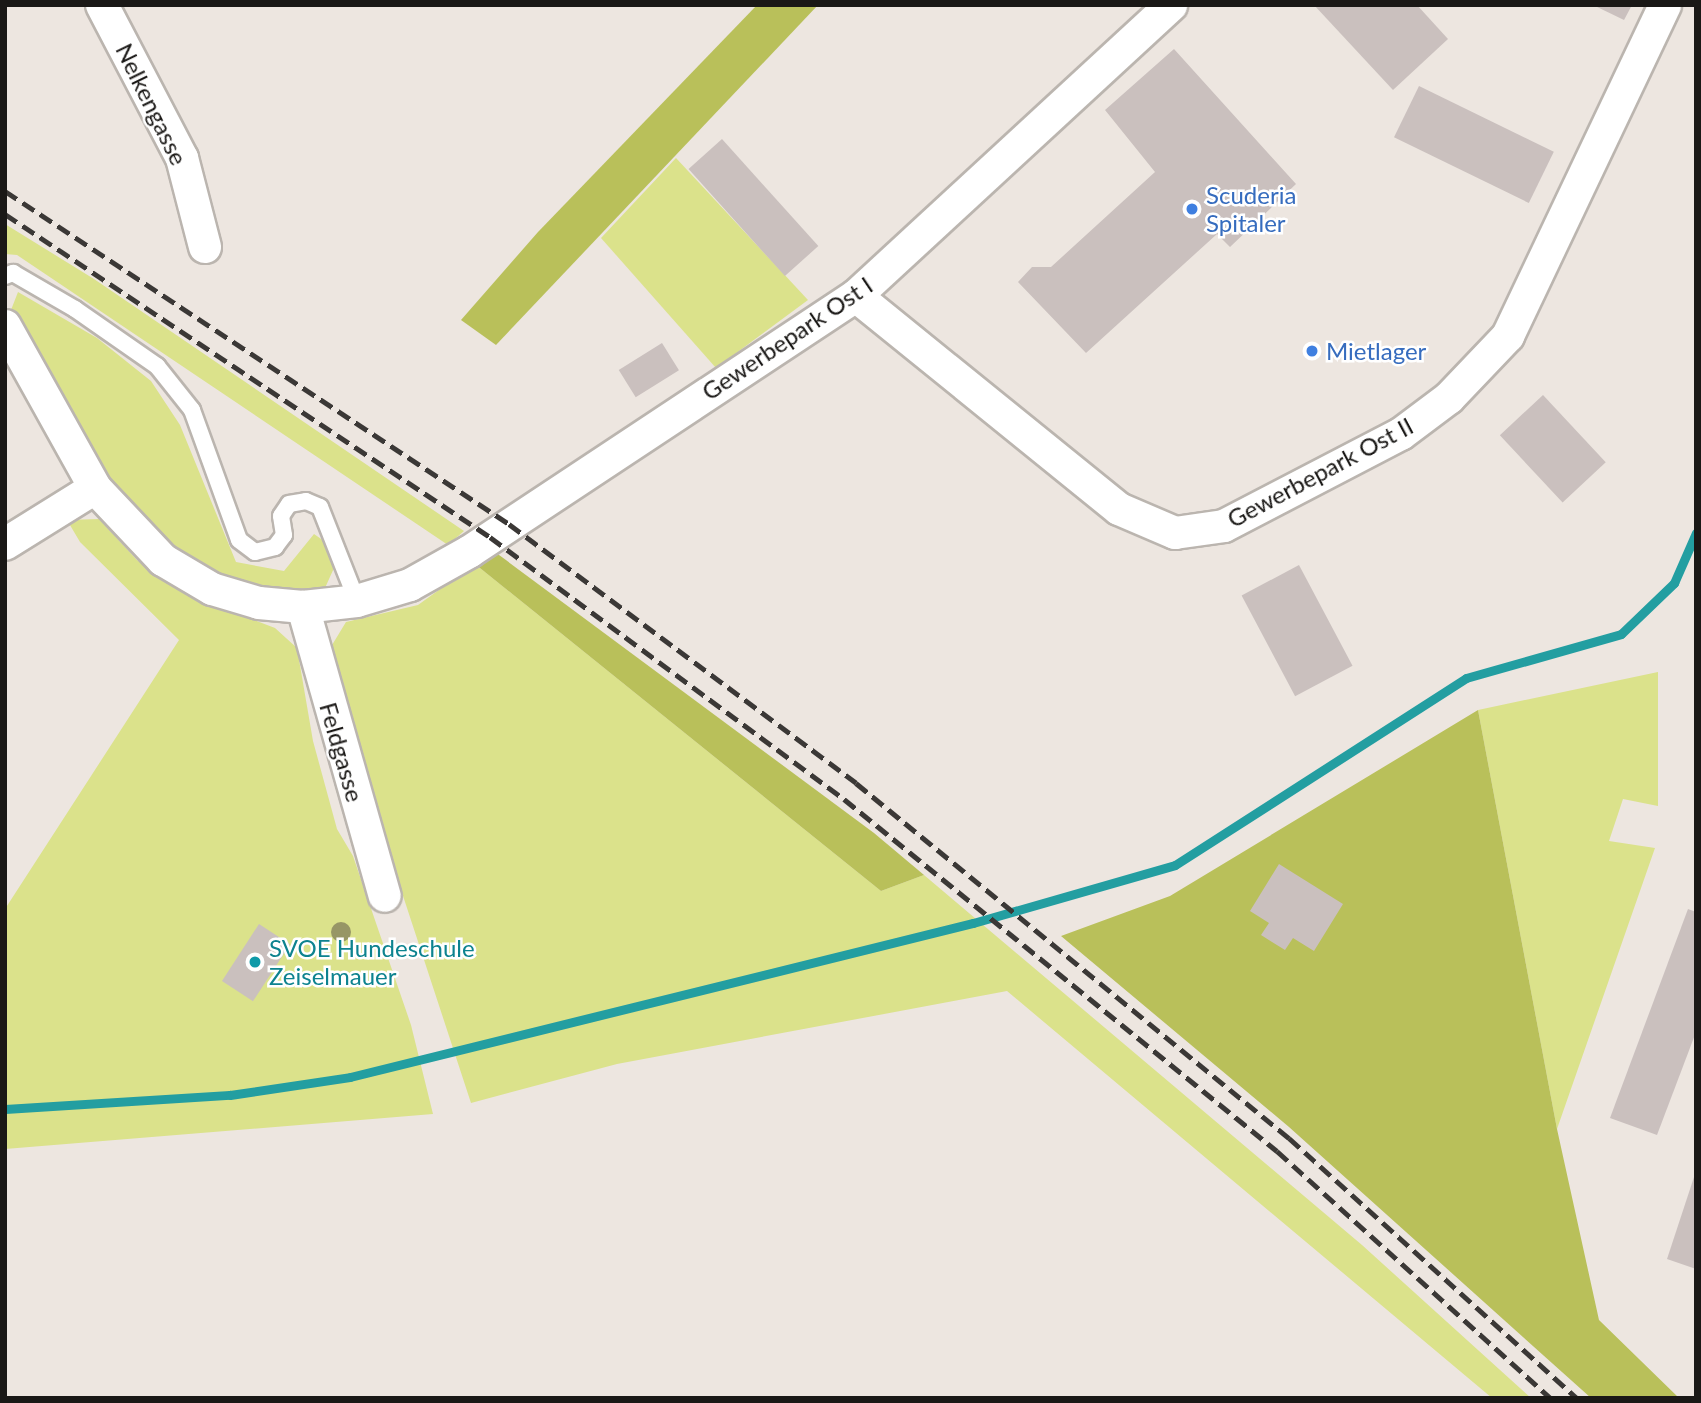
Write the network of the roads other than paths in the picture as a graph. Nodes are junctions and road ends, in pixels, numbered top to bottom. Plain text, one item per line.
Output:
1 (102, 5) edge
2 (1171, 5) edge
3 (1665, 5) edge
4 (205, 247) dead end
5 (5, 276) edge
6 (856, 296) junction
7 (5, 326) edge
8 (95, 488) junction
9 (5, 544) edge
10 (357, 601) junction
11 (303, 607) junction
12 (385, 896) dead end

1 - 4 street, Nelkengasse
2 - 6 street, Gewerbepark Ost I
3 - 6 street, Gewerbepark Ost II
5 - 10 lane
6 - 10 street, Gewerbepark Ost I
7 - 8 street, Gewerbepark Ost I
8 - 9 street
8 - 11 street, Gewerbepark Ost I
10 - 11 street, Gewerbepark Ost I
11 - 12 street, Feldgasse

